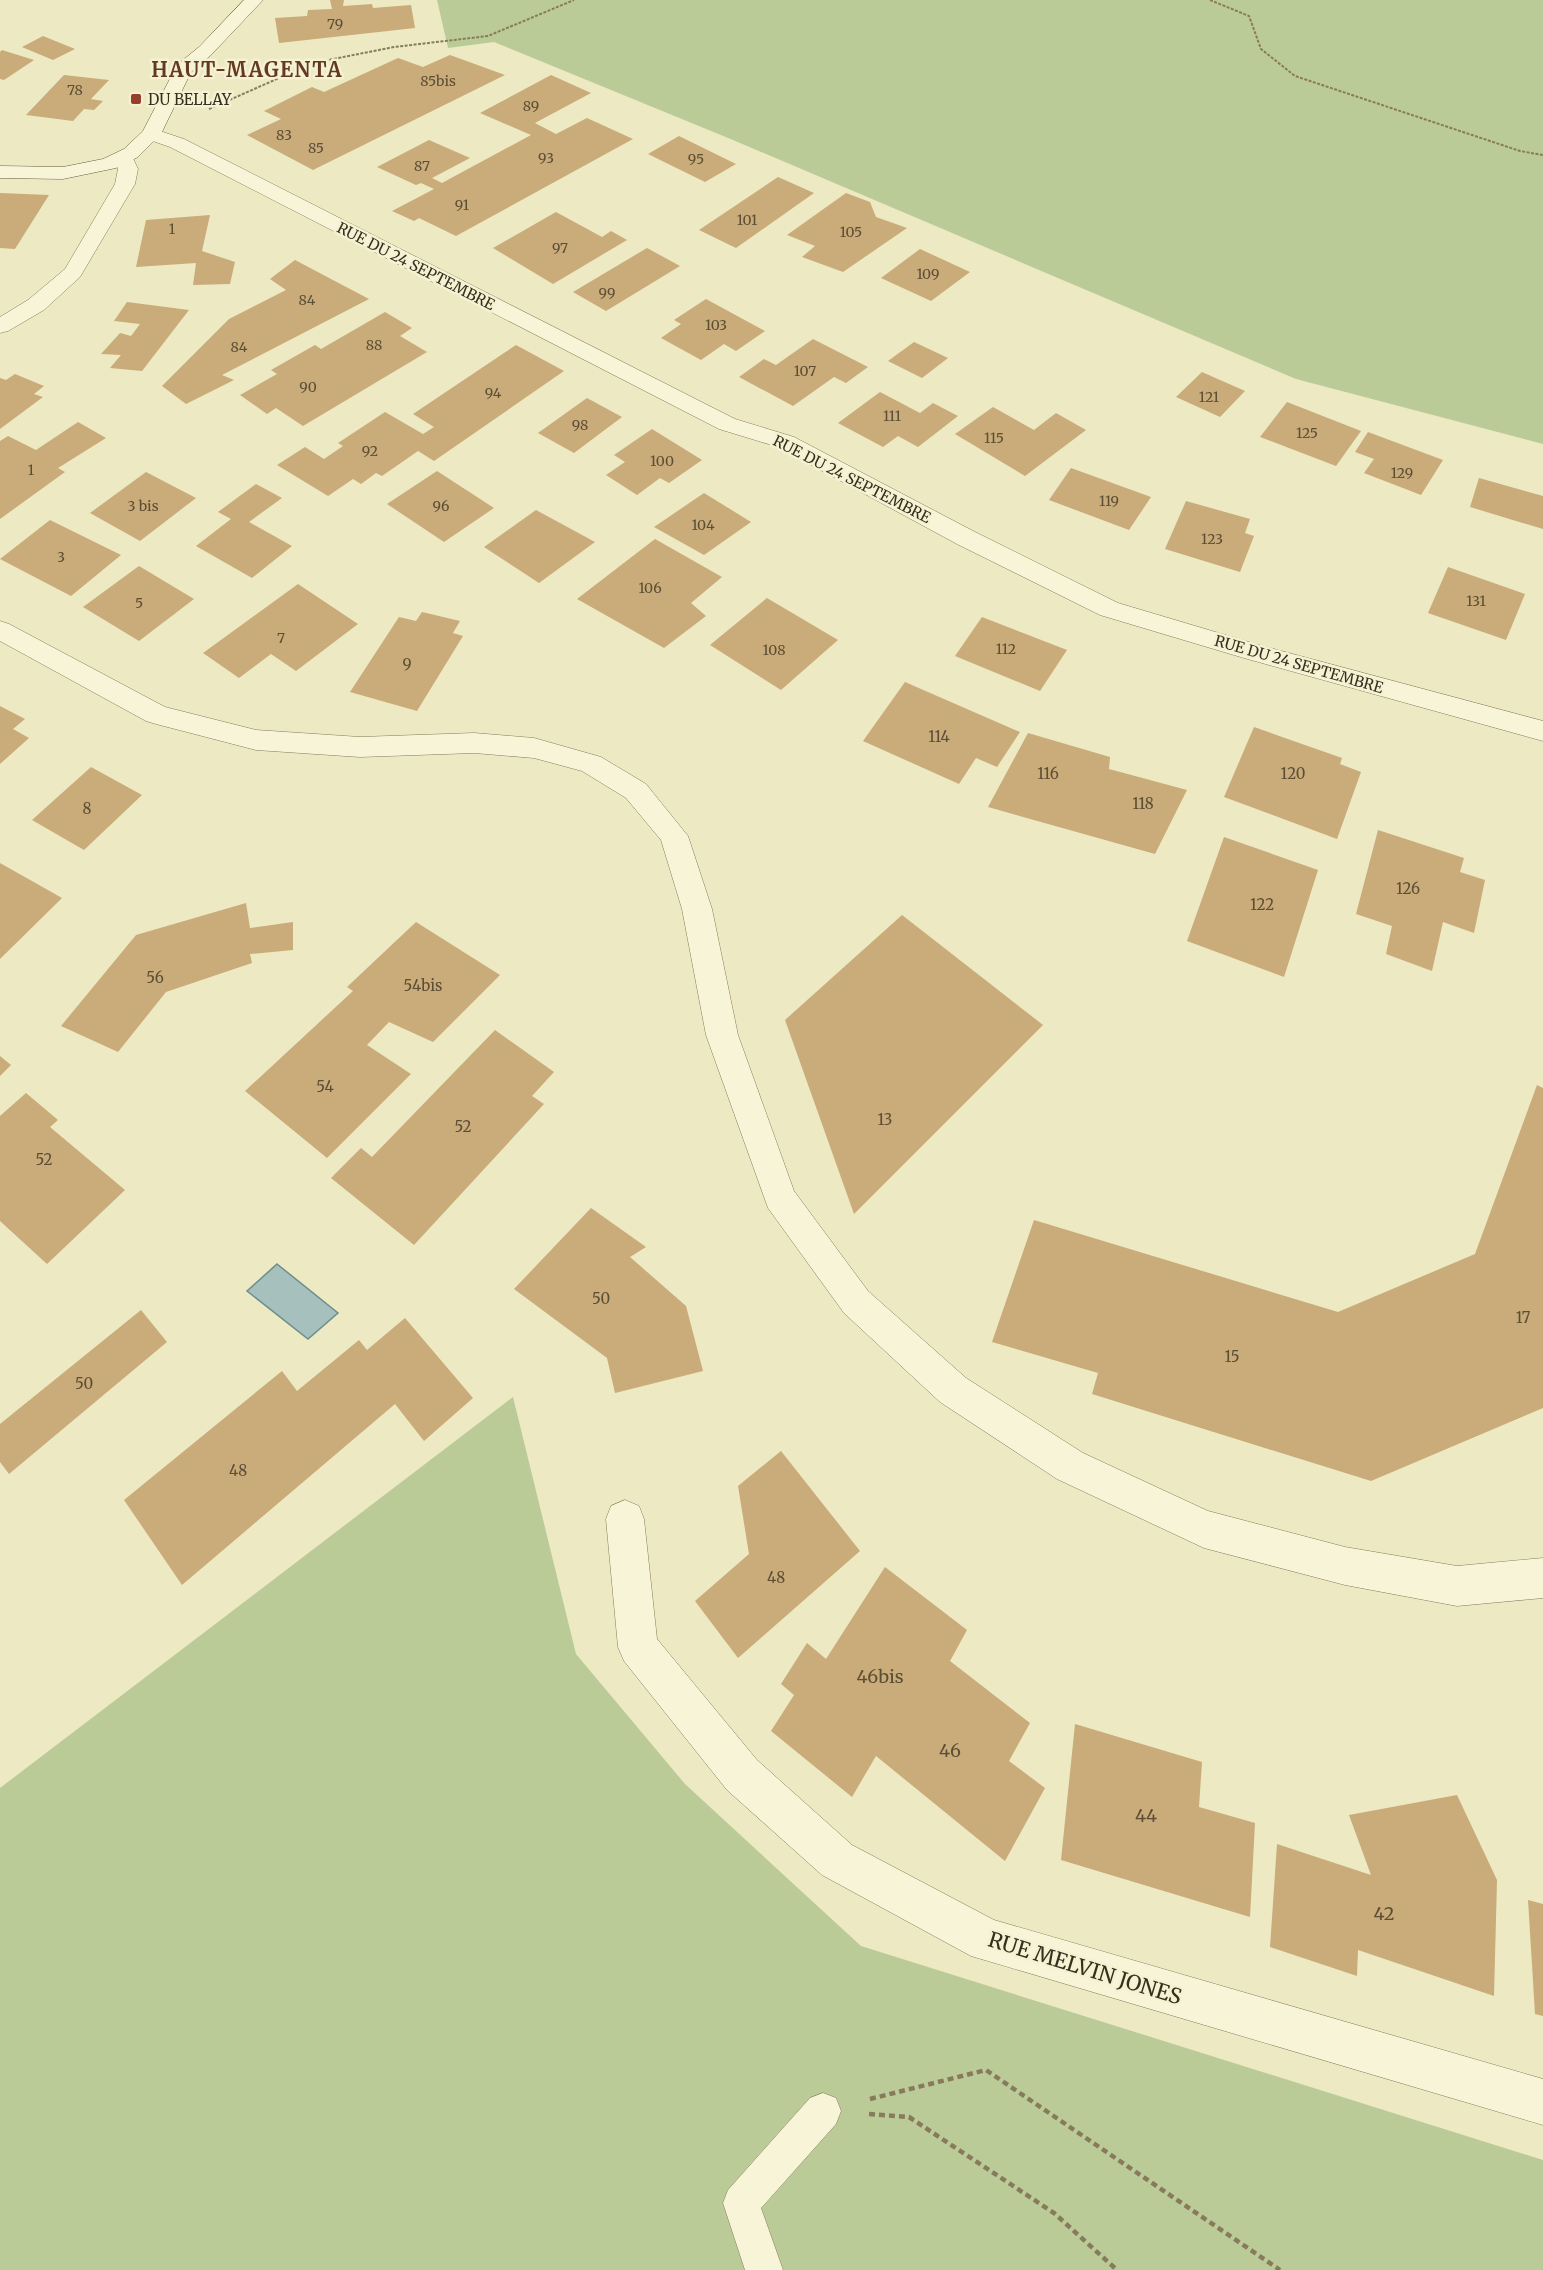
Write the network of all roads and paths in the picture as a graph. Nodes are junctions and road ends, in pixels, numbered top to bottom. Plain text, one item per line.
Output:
1 (254, 0) edge
2 (574, 0) edge
3 (1210, 0) edge
4 (151, 134) junction
5 (1543, 155) edge
6 (123, 158) junction
7 (0, 172) edge
8 (0, 326) edge
9 (0, 630) edge
10 (1543, 731) edge
11 (625, 1519) dead end
12 (1543, 1578) edge
13 (1543, 2102) edge
14 (823, 2111) junction
15 (764, 2270) edge
16 (1117, 2270) edge
17 (1280, 2270) edge

1 - 4 street
2 - 4 path
3 - 5 path
4 - 6 street
4 - 10 street, RUE DU 24 SEPTEMBRE
6 - 7 street
6 - 8 street
9 - 12 street
11 - 13 street, RUE MELVIN JONES
14 - 15 lane
14 - 16 path
14 - 17 path

